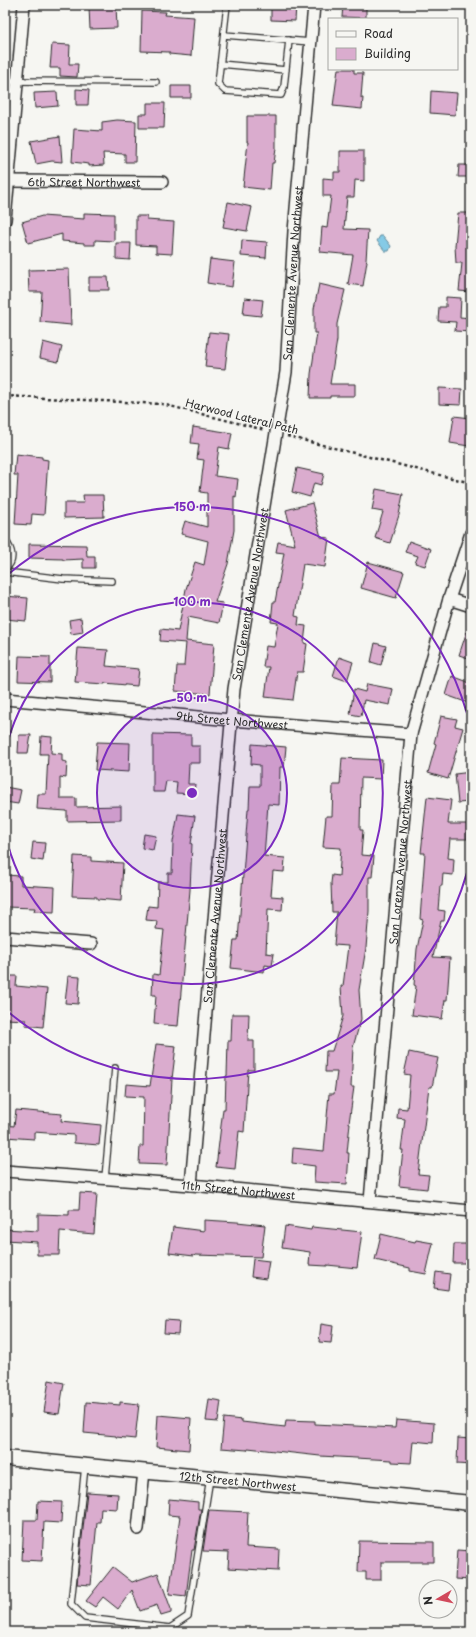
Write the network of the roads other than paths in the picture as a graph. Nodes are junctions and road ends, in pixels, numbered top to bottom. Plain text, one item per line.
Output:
1 (24, 5) edge
2 (227, 5) edge
3 (314, 5) edge
4 (224, 35) junction
5 (289, 40) junction
6 (311, 42) junction
7 (220, 64) junction
8 (286, 70) junction
9 (5, 81) edge
10 (17, 81) junction
11 (156, 82) dead end
12 (7, 181) edge
13 (162, 182) dead end
14 (5, 220) edge
15 (471, 533) edge
16 (5, 540) edge
17 (5, 571) edge
18 (112, 581) dead end
19 (449, 599) junction
20 (471, 606) edge
21 (5, 698) edge
22 (231, 720) junction
23 (411, 734) junction
24 (5, 937) edge
25 (91, 944) dead end
26 (115, 1068) dead end
27 (5, 1171) edge
28 (105, 1178) junction
29 (191, 1185) junction
30 (370, 1201) junction
31 (471, 1211) edge
32 (5, 1458) edge
33 (85, 1466) junction
34 (144, 1471) junction
35 (210, 1478) junction
36 (471, 1503) edge
37 (138, 1529) dead end

1 - 10 street
2 - 4 lane
3 - 6 street, San Clemente Avenue Northwest
4 - 5 lane
4 - 7 lane
5 - 6 lane
5 - 8 lane
6 - 22 street, San Clemente Avenue Northwest
7 - 8 lane
7 - 8 lane
9 - 10 lane
10 - 11 lane
10 - 12 street
12 - 13 street, 6th Street Northwest
12 - 14 street
15 - 19 street, San Lorenzo Avenue Northwest
16 - 17 lane
17 - 18 lane
19 - 20 street
19 - 23 street, San Lorenzo Avenue Northwest
21 - 22 street, 9th Street Northwest
22 - 23 street, 9th Street Northwest
22 - 29 street, San Clemente Avenue Northwest
23 - 30 street, San Lorenzo Avenue Northwest
24 - 25 street
26 - 28 lane
27 - 28 street, 11th Street Northwest
28 - 29 street, 11th Street Northwest
29 - 30 street, 11th Street Northwest
30 - 31 street, 11th Street Northwest
32 - 33 street, 12th Street Northwest
33 - 34 street, 12th Street Northwest
33 - 35 lane
34 - 35 street, 12th Street Northwest
34 - 37 street
35 - 36 street, 12th Street Northwest

